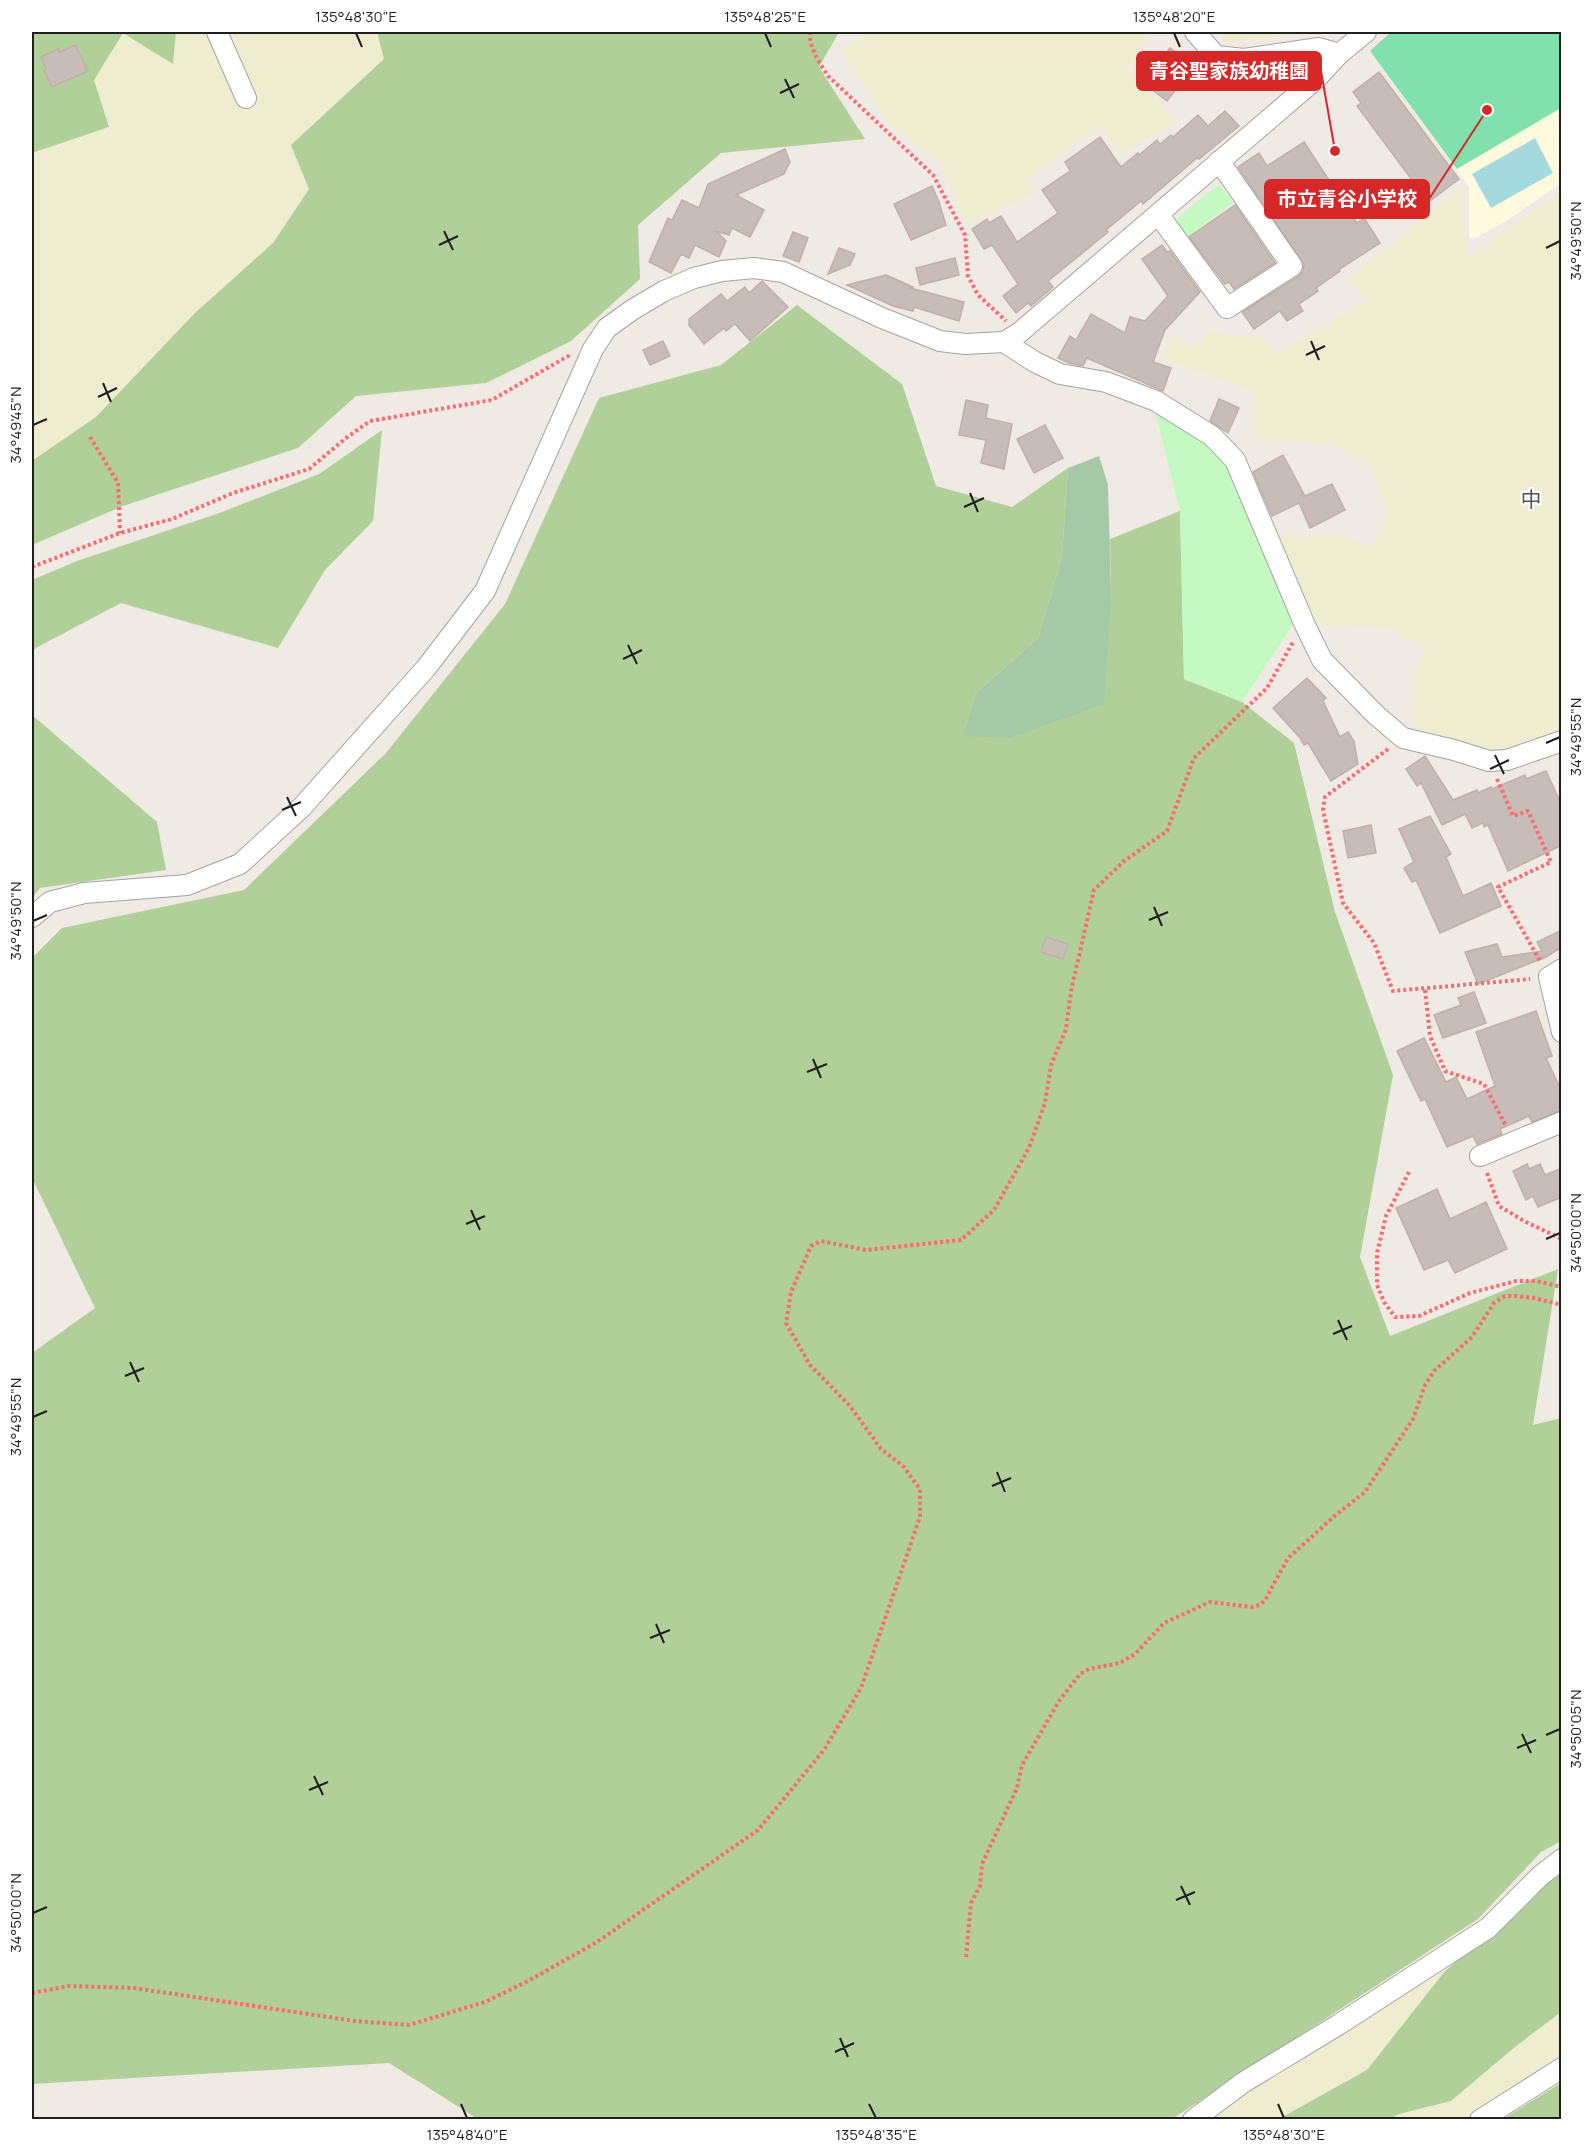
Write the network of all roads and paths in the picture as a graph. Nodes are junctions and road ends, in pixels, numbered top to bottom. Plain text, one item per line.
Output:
1 (217, 32) edge
2 (810, 32) edge
3 (1195, 32) edge
4 (1366, 32) edge
5 (1339, 54) junction
6 (246, 98) dead end
7 (1219, 161) junction
8 (1158, 214) junction
9 (1012, 337) junction
10 (593, 349) junction
11 (90, 438) dead end
12 (120, 533) junction
13 (32, 567) edge
14 (1304, 623) junction
15 (1403, 738) junction
16 (1562, 741) edge
17 (1489, 761) junction
18 (32, 917) edge
19 (1555, 973) edge
20 (1425, 990) junction
21 (1562, 1032) edge
22 (1562, 1122) edge
23 (1514, 1142) junction
24 (1480, 1156) joint
25 (1409, 1172) dead end
26 (1562, 1239) edge
27 (1562, 1287) edge
28 (1562, 1305) edge
29 (1562, 1859) edge
30 (966, 1957) dead end
31 (32, 1993) edge
32 (1562, 2068) edge
33 (1193, 2120) edge
34 (1480, 2120) edge

1 - 6 street
2 - 9 path
3 - 5 street
4 - 5 street
5 - 7 street
7 - 8 street
7 - 8 street
8 - 9 street
9 - 10 street
9 - 14 street
10 - 12 path
10 - 18 street
11 - 12 path
12 - 13 path
14 - 15 street
14 - 31 path
15 - 17 street
15 - 20 path
16 - 17 street
17 - 19 path
19 - 20 path
19 - 21 street
20 - 23 path
22 - 23 street
23 - 24 street
24 - 26 path
25 - 27 path
28 - 30 path
29 - 33 street
32 - 34 street

